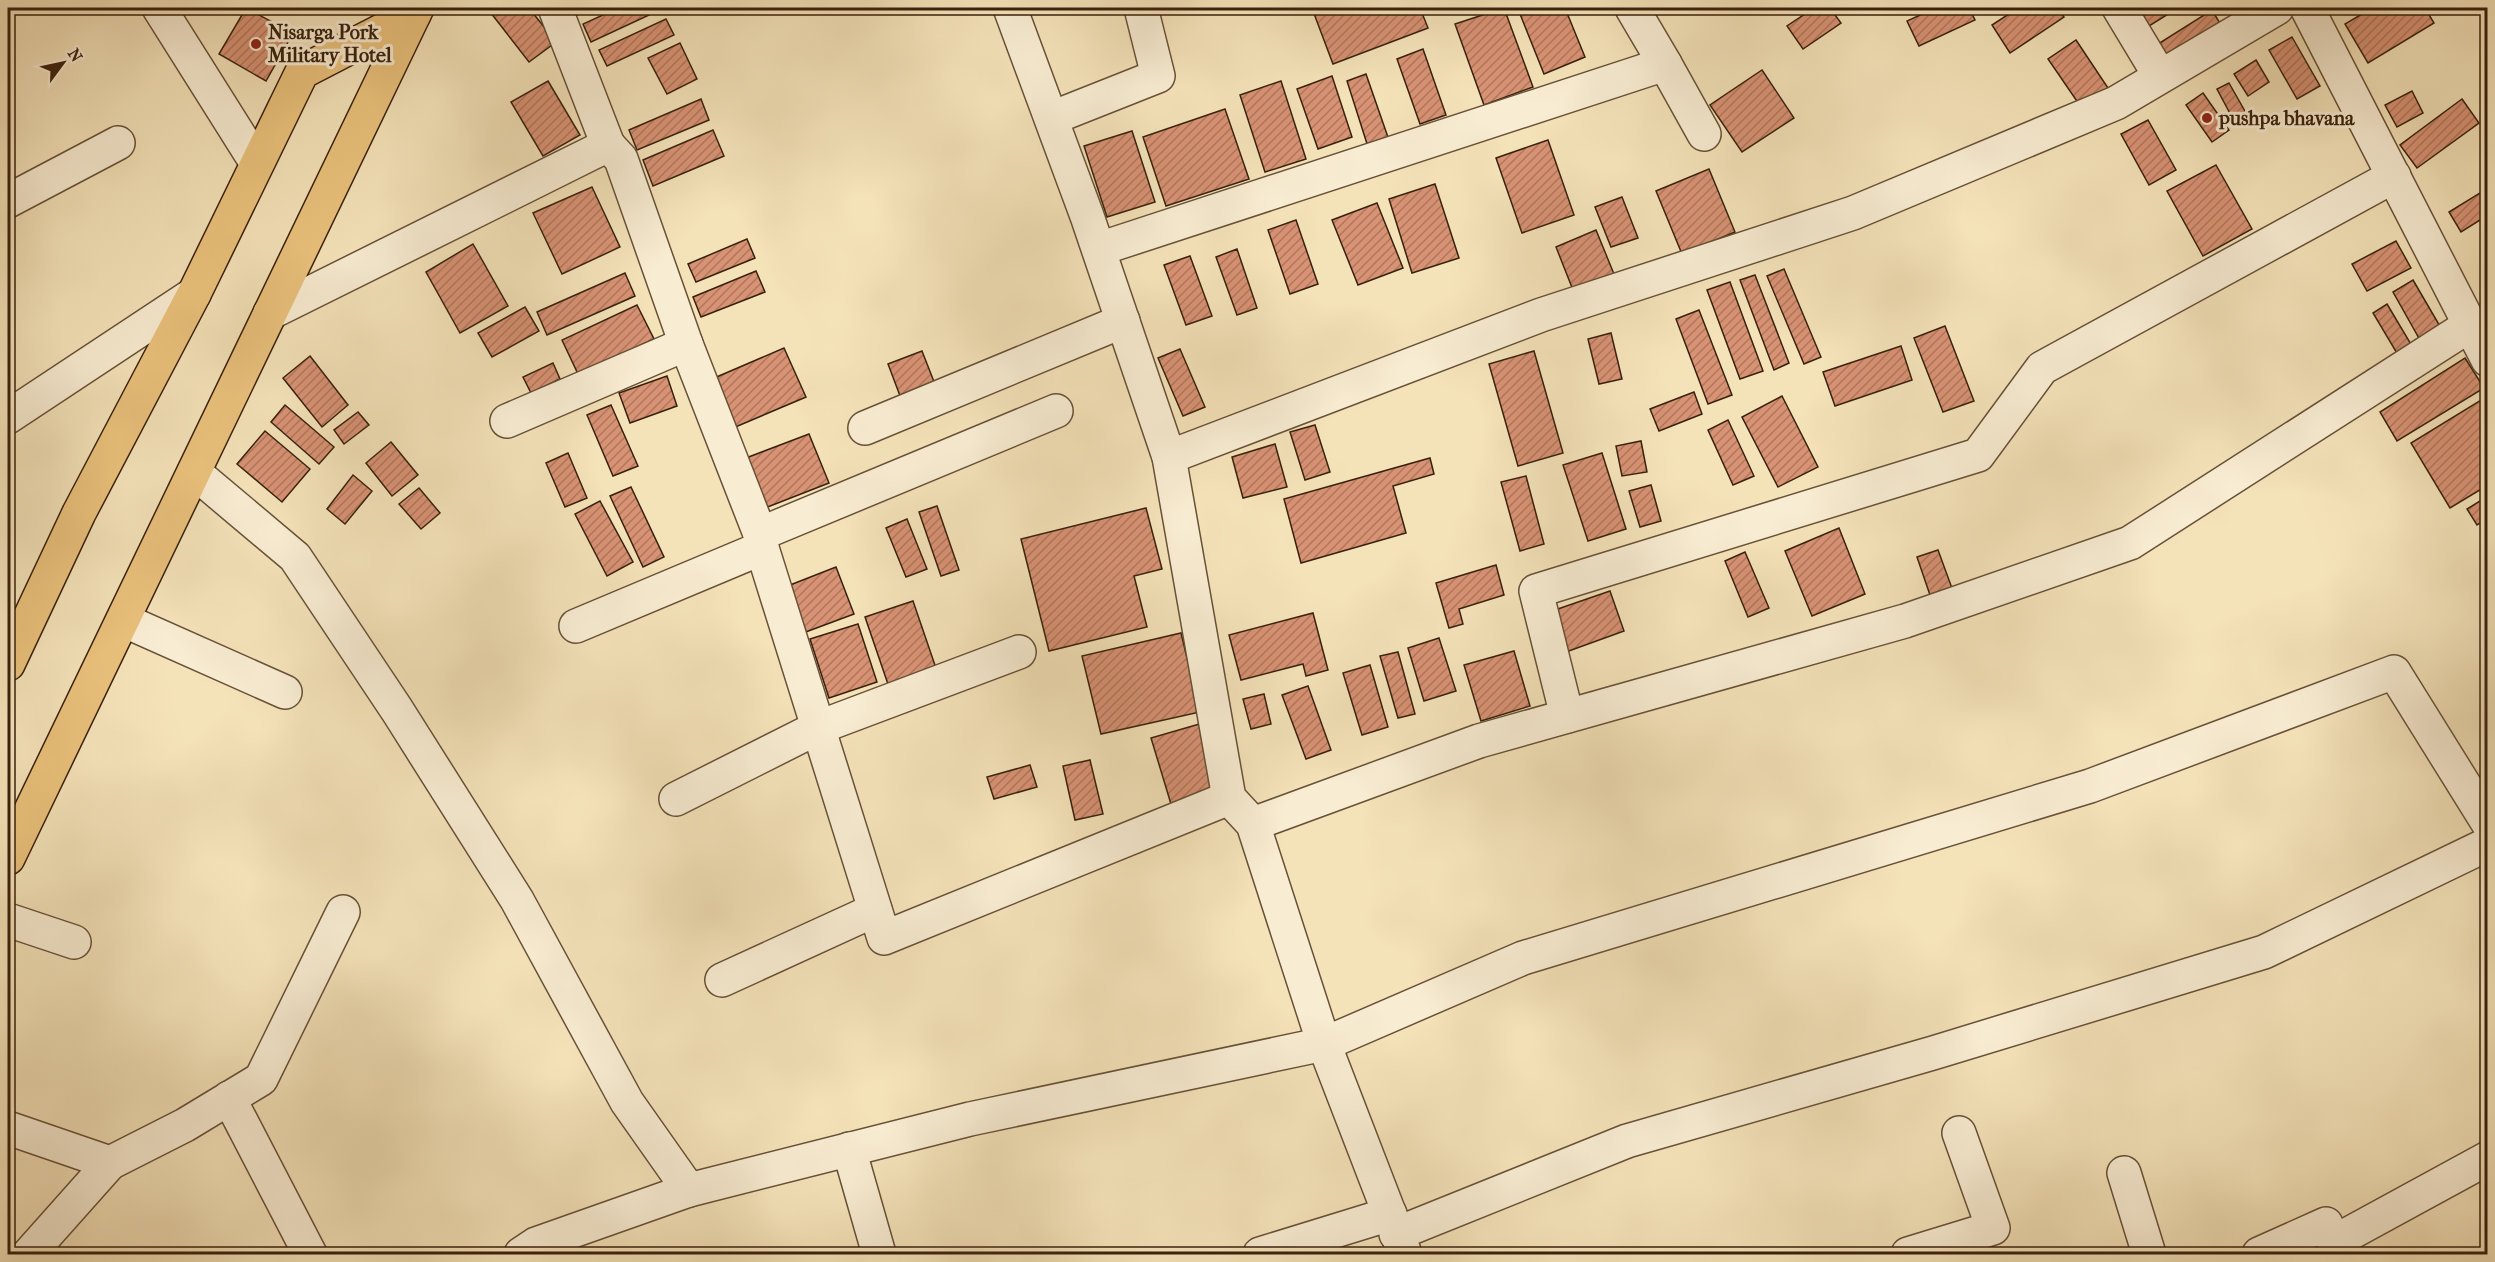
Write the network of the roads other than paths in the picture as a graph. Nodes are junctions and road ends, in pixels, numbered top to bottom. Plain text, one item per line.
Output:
1 (159, 8) edge
2 (555, 8) edge
3 (1010, 8) edge
4 (1141, 8) edge
5 (1632, 8) edge
6 (2119, 8) edge
7 (2277, 8) edge
8 (2307, 8) edge
9 (413, 10) edge
10 (1665, 64) junction
11 (2160, 76) junction
12 (1052, 118) junction
13 (1704, 134) dead end
14 (118, 143) dead end
15 (608, 145) junction
16 (256, 162) junction
17 (2394, 176) junction
18 (8, 201) edge
19 (1099, 249) junction
20 (194, 294) junction
21 (270, 313) junction
22 (1123, 321) junction
23 (2470, 325) junction
24 (687, 344) junction
25 (2487, 360) edge
26 (1056, 411) dead end
27 (8, 417) edge
28 (507, 421) dead end
29 (865, 428) dead end
30 (1168, 457) junction
31 (194, 472) junction
32 (761, 541) junction
33 (123, 620) junction
34 (576, 626) dead end
35 (1019, 652) dead end
36 (8, 664) edge
37 (285, 692) dead end
38 (1567, 716) junction
39 (817, 728) junction
40 (1229, 798) junction
41 (676, 799) dead end
42 (2487, 823) edge
43 (1254, 824) junction
44 (2487, 844) edge
45 (8, 858) edge
46 (875, 910) junction
47 (343, 912) dead end
48 (8, 920) edge
49 (74, 942) dead end
50 (722, 980) dead end
51 (1324, 1044) junction
52 (229, 1098) junction
53 (8, 1128) edge
54 (1959, 1133) dead end
55 (849, 1149) junction
56 (2487, 1158) edge
57 (110, 1163) junction
58 (2124, 1173) dead end
59 (689, 1190) junction
60 (1397, 1234) edge
61 (2337, 1248) edge
62 (29, 1254) edge
63 (310, 1254) edge
64 (521, 1254) edge
65 (879, 1254) edge
66 (1260, 1254) edge
67 (1908, 1254) edge
68 (2149, 1254) edge
69 (2259, 1254) edge

1 - 16 street
2 - 15 street
3 - 12 street
4 - 12 street
5 - 10 street
6 - 11 street
7 - 11 street
8 - 17 street
9 - 16 main road
9 - 21 main road
10 - 13 street
10 - 19 street
11 - 30 street
12 - 19 street
14 - 18 street
15 - 21 street
15 - 24 street
16 - 20 main road
17 - 23 street
17 - 38 street
19 - 22 street
20 - 27 street
20 - 36 main road
21 - 31 main road
22 - 29 street
22 - 30 street
23 - 25 street
23 - 38 street
24 - 28 street
24 - 32 street
26 - 32 street
30 - 40 street
31 - 33 main road
31 - 59 street
32 - 34 street
32 - 39 street
33 - 37 street
33 - 45 main road
35 - 39 street
38 - 43 street
39 - 41 street
39 - 46 street
40 - 43 street
40 - 46 street
42 - 51 street
43 - 51 street
44 - 60 street
46 - 50 street
47 - 52 street
48 - 49 street
51 - 55 street
51 - 60 street
52 - 57 street
52 - 63 street
53 - 57 street
54 - 67 street
55 - 59 street
55 - 65 street
56 - 61 street
57 - 62 street
58 - 68 street
59 - 64 street
60 - 66 street
61 - 69 street

